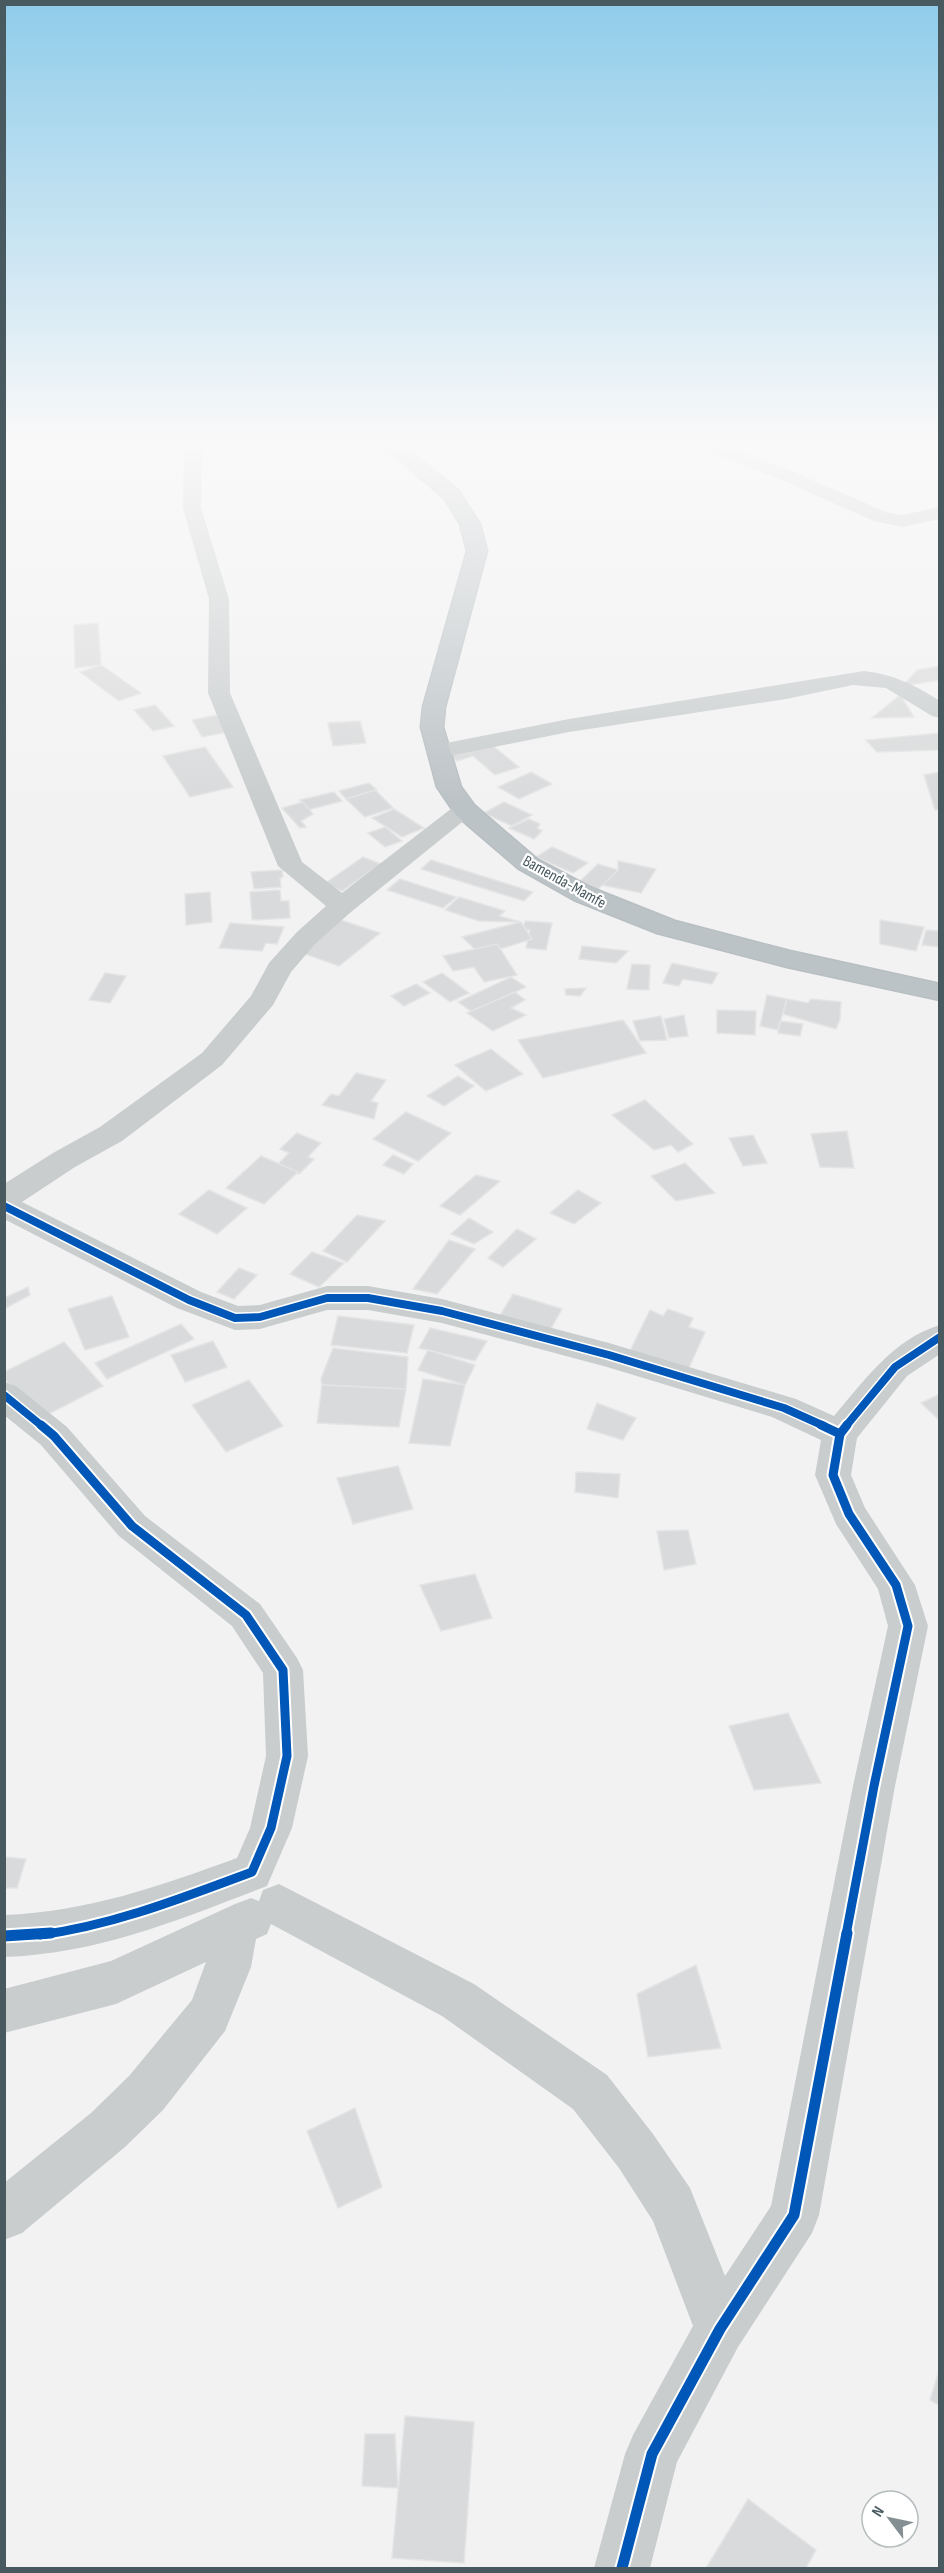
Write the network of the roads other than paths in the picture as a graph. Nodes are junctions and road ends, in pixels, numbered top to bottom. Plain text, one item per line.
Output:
1 (209, 565) edge
2 (473, 565) edge
3 (939, 711) edge
4 (439, 751) junction
5 (465, 810) junction
6 (342, 906) junction
7 (939, 992) edge
8 (4, 1199) edge
9 (4, 1206) edge
10 (939, 1337) edge
11 (4, 1395) edge
12 (840, 1434) junction
13 (266, 1889) junction
14 (236, 1926) junction
15 (4, 1936) edge
16 (4, 2011) edge
17 (4, 2215) edge
18 (720, 2329) junction
19 (622, 2568) edge

1 - 6 street
2 - 4 highway, Bamenda-Mamfe
3 - 4 street
4 - 5 highway, Bamenda-Mamfe
5 - 6 street
5 - 7 highway, Bamenda-Mamfe
6 - 8 street
9 - 12 street
10 - 12 street
11 - 13 street
12 - 18 street
13 - 14 street
13 - 15 street
13 - 18 street
14 - 16 street
14 - 17 street
18 - 19 street

